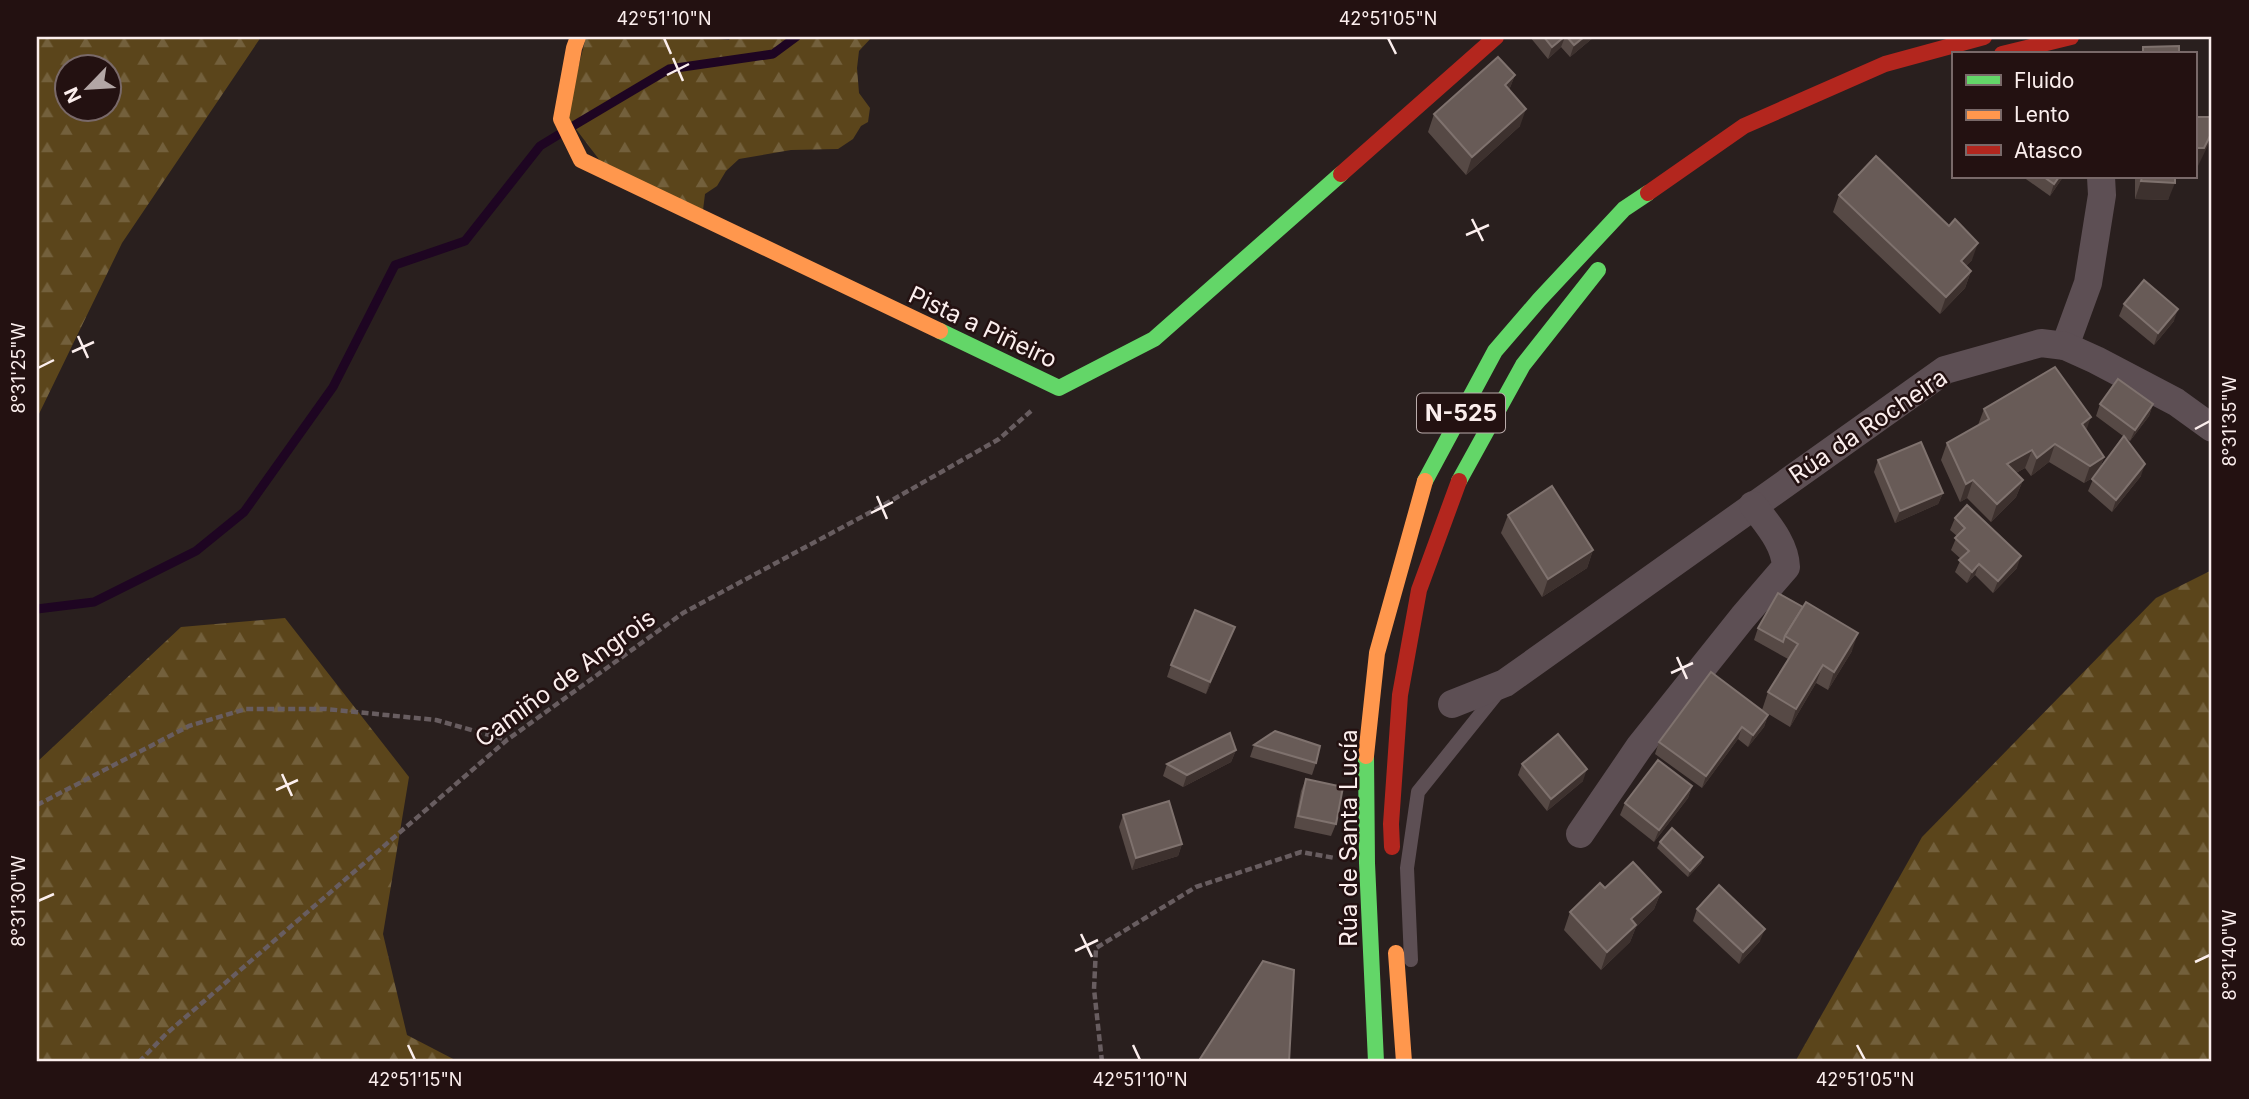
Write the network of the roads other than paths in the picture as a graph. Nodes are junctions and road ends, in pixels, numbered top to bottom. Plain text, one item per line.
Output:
1 (578, 37) edge
2 (1496, 37) edge
3 (1984, 37) edge
4 (2071, 37) edge
5 (2010, 52) edge
6 (2101, 178) edge
7 (1604, 262) dead end
8 (2065, 346) junction
9 (2212, 428) edge
10 (1753, 505) junction
11 (1505, 683) junction
12 (1452, 704) dead end
13 (1580, 834) dead end
14 (1413, 980) dead end
15 (1376, 1062) edge
16 (1404, 1062) edge

1 - 2 main road, Pista a Piñeiro
3 - 15 main road, Rúa de Santa Lucía / N-525
4 - 5 main road
6 - 8 street
7 - 16 main road, Rúa de Santa Lucía / N-525
8 - 9 street
8 - 10 street, Rúa da Rocheira
10 - 11 street, Rúa da Rocheira
10 - 13 street
11 - 12 street, Rúa da Rocheira
11 - 14 lane

